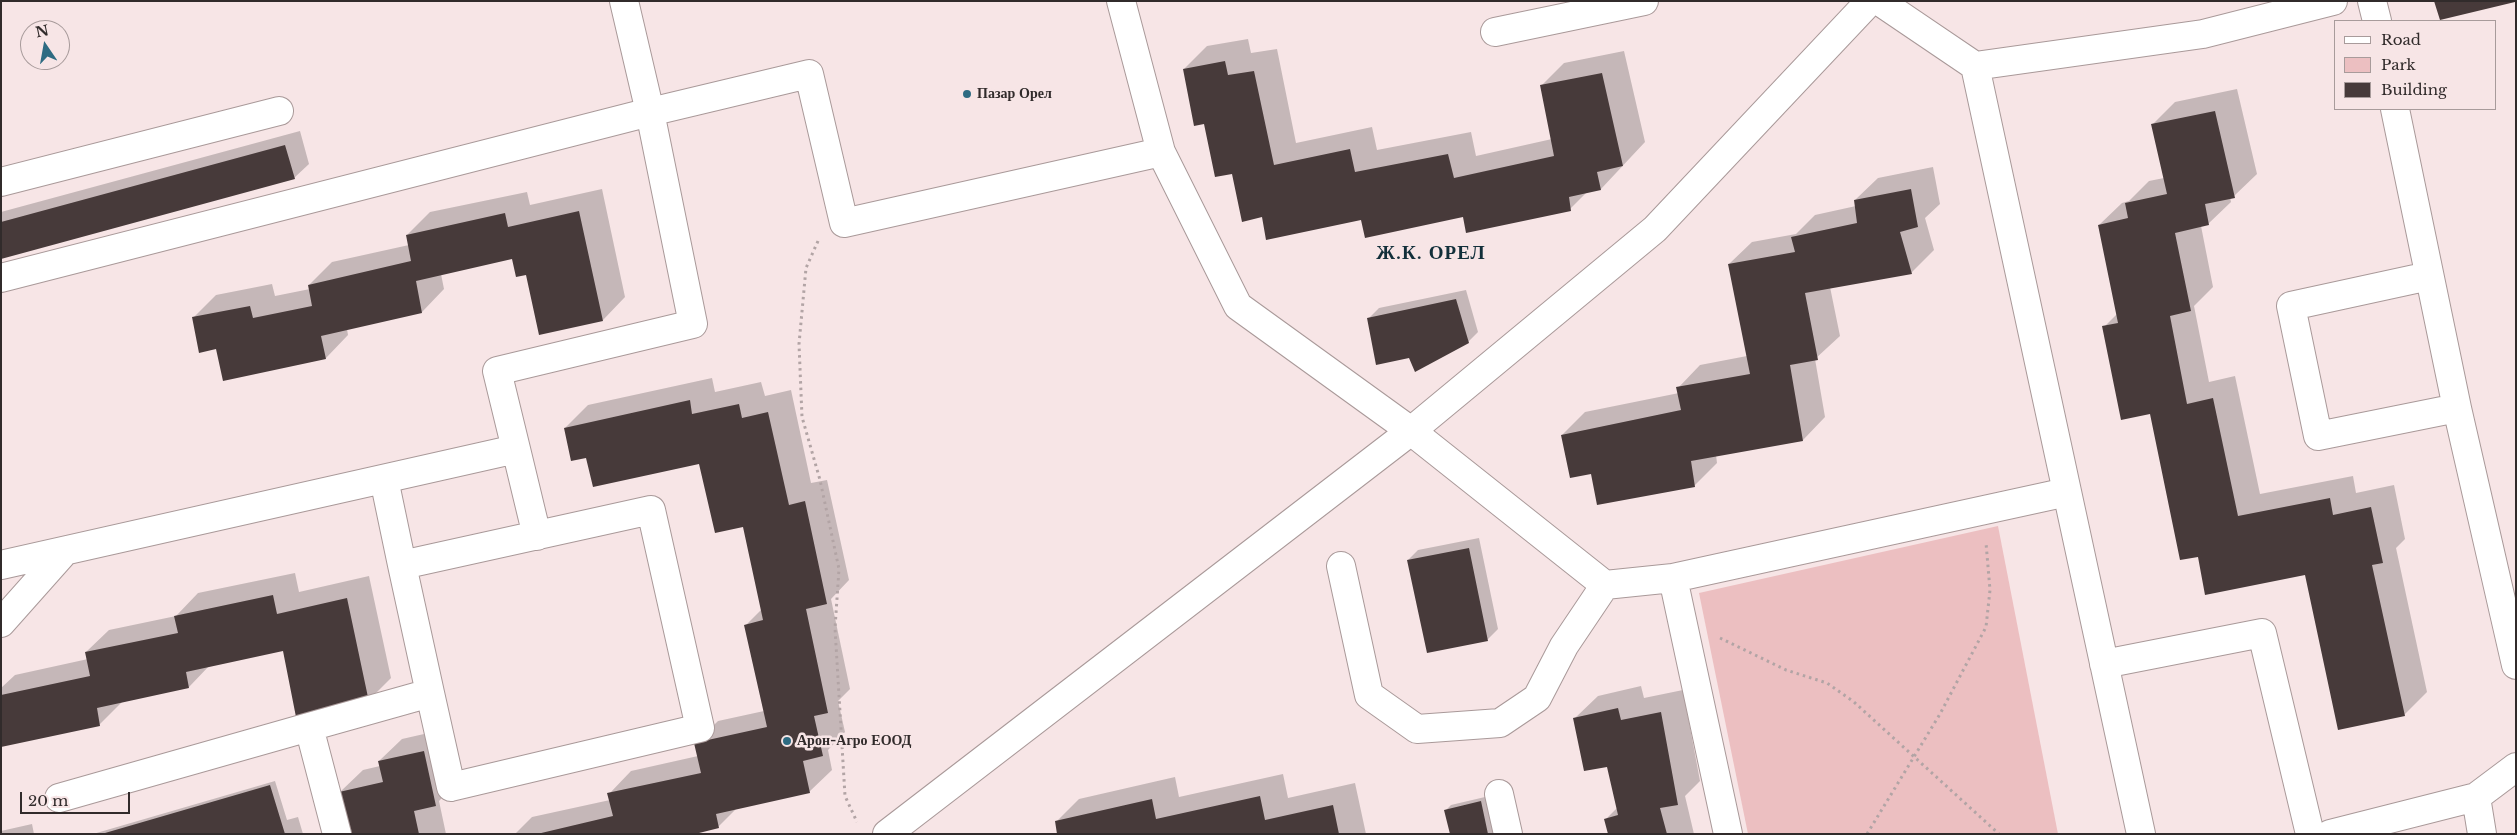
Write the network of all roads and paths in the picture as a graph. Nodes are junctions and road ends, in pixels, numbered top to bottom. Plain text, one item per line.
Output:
1 (624, 1) edge
2 (1121, 1) edge
3 (1644, 1) edge
4 (1870, 1) edge
5 (1879, 1) edge
6 (2333, 1) edge
7 (2372, 1) edge
8 (2376, 20) edge
9 (1496, 32) dead end
10 (1975, 66) junction
11 (2394, 110) edge
12 (279, 111) dead end
13 (650, 112) junction
14 (1161, 152) junction
15 (1, 182) edge
16 (844, 223) junction
17 (2429, 276) junction
18 (1, 278) edge
19 (2457, 408) junction
20 (1411, 431) junction
21 (516, 449) junction
22 (384, 479) junction
23 (2067, 492) junction
24 (1980, 511) junction
25 (537, 536) junction
26 (64, 551) junction
27 (1, 565) edge
28 (402, 565) junction
29 (1341, 566) dead end
30 (1673, 578) junction
31 (1605, 584) junction
32 (1, 623) edge
33 (1686, 638) junction
34 (2104, 664) junction
35 (2516, 665) edge
36 (430, 693) junction
37 (309, 727) junction
38 (1915, 755) junction
39 (2516, 767) edge
40 (1499, 794) dead end
41 (2476, 797) junction
42 (59, 798) dead end
43 (858, 826) dead end
44 (337, 834) edge
45 (887, 834) edge
46 (1508, 834) edge
47 (1728, 834) edge
48 (1867, 834) edge
49 (1999, 834) edge
50 (2141, 834) edge
51 (2310, 834) edge
52 (2330, 834) edge
53 (2482, 834) edge

1 - 13 street
2 - 14 street
3 - 9 street
4 - 20 street
5 - 10 street
6 - 10 street
7 - 8 street
10 - 23 street
11 - 17 street
12 - 15 street
13 - 16 street
13 - 18 street
13 - 21 street
14 - 16 street
14 - 20 street
16 - 43 path
17 - 19 street
17 - 19 street
19 - 35 street
20 - 31 street
20 - 45 street
21 - 22 street
21 - 25 street
22 - 26 street
22 - 28 street
23 - 24 street
23 - 34 street
24 - 30 street
24 - 38 path
25 - 28 street
25 - 36 street
26 - 27 street
26 - 32 street
28 - 36 street
29 - 31 street
30 - 31 street
30 - 33 street
33 - 38 path
33 - 47 street
34 - 50 street
34 - 51 street
36 - 37 street
37 - 42 street
37 - 44 street
38 - 48 path
38 - 49 path
39 - 41 street
40 - 46 street
41 - 52 street
41 - 53 street

